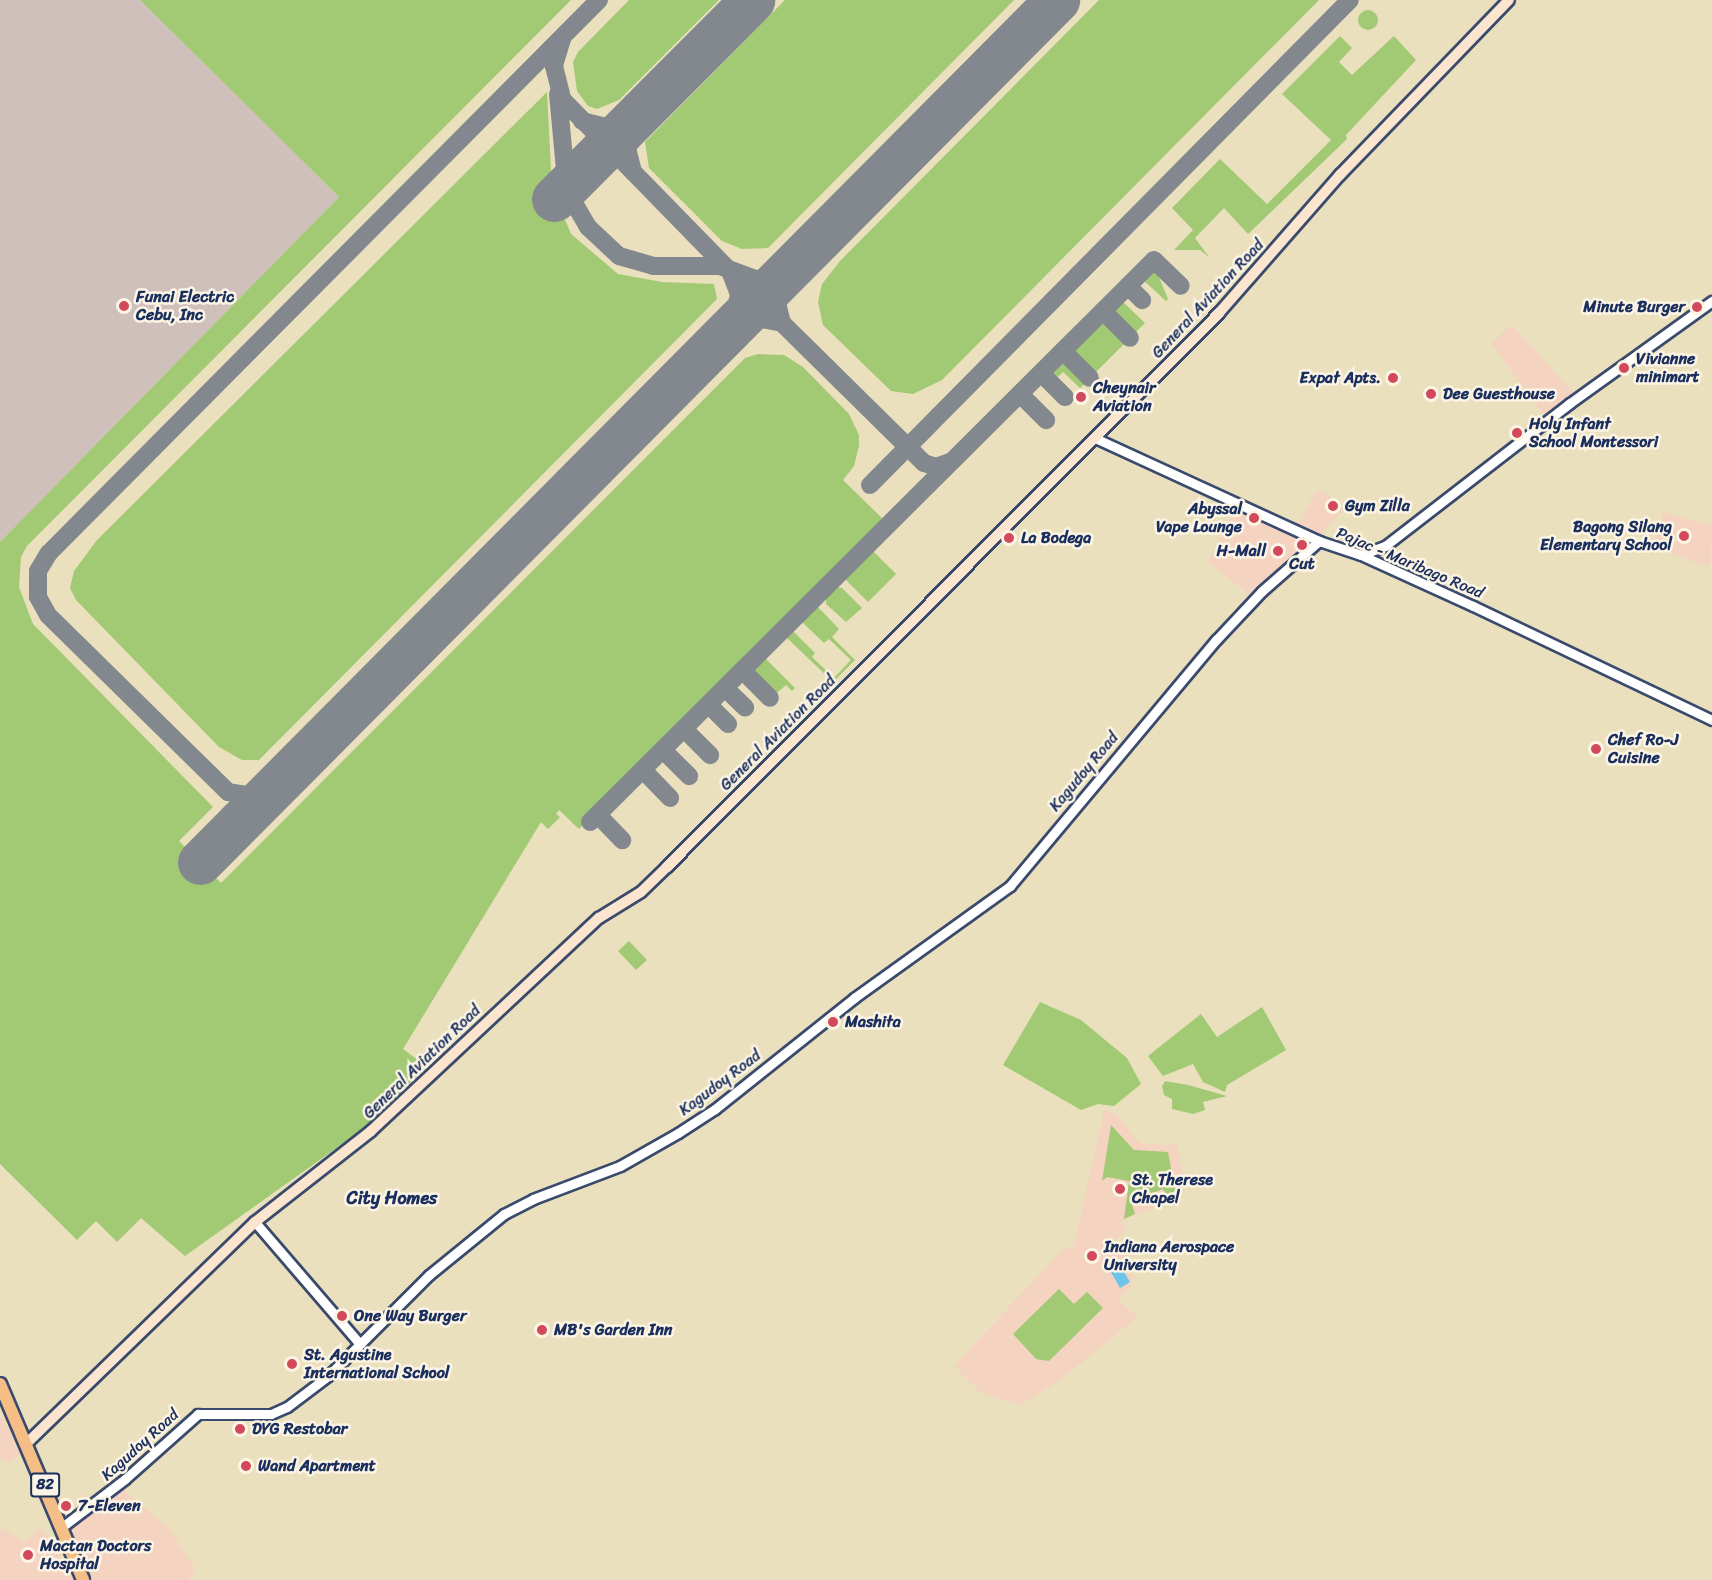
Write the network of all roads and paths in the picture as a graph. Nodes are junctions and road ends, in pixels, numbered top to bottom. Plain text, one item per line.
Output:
1 (1509, 0) edge
2 (1712, 301) edge
3 (1095, 438) junction
4 (1319, 541) junction
5 (1385, 546) junction
6 (1361, 555) junction
7 (1382, 564) junction
8 (1712, 720) edge
9 (255, 1222) junction
10 (360, 1344) junction
11 (0, 1384) edge
12 (27, 1443) junction
13 (62, 1527) junction
14 (83, 1580) edge

1 - 3 main road, General Aviation Road
2 - 5 street
3 - 4 street, Pajac - Maribago Road
3 - 9 main road, General Aviation Road
4 - 6 street, Pajac - Maribago Road
4 - 10 street, Kagudoy Road
5 - 6 street
5 - 7 street
6 - 7 street, Pajac - Maribago Road
7 - 8 street, Pajac - Maribago Road
9 - 10 street
9 - 12 main road, General Aviation Road
10 - 13 street, Kagudoy Road
11 - 12 main road, 82
12 - 13 main road, 82
13 - 14 main road, 82

